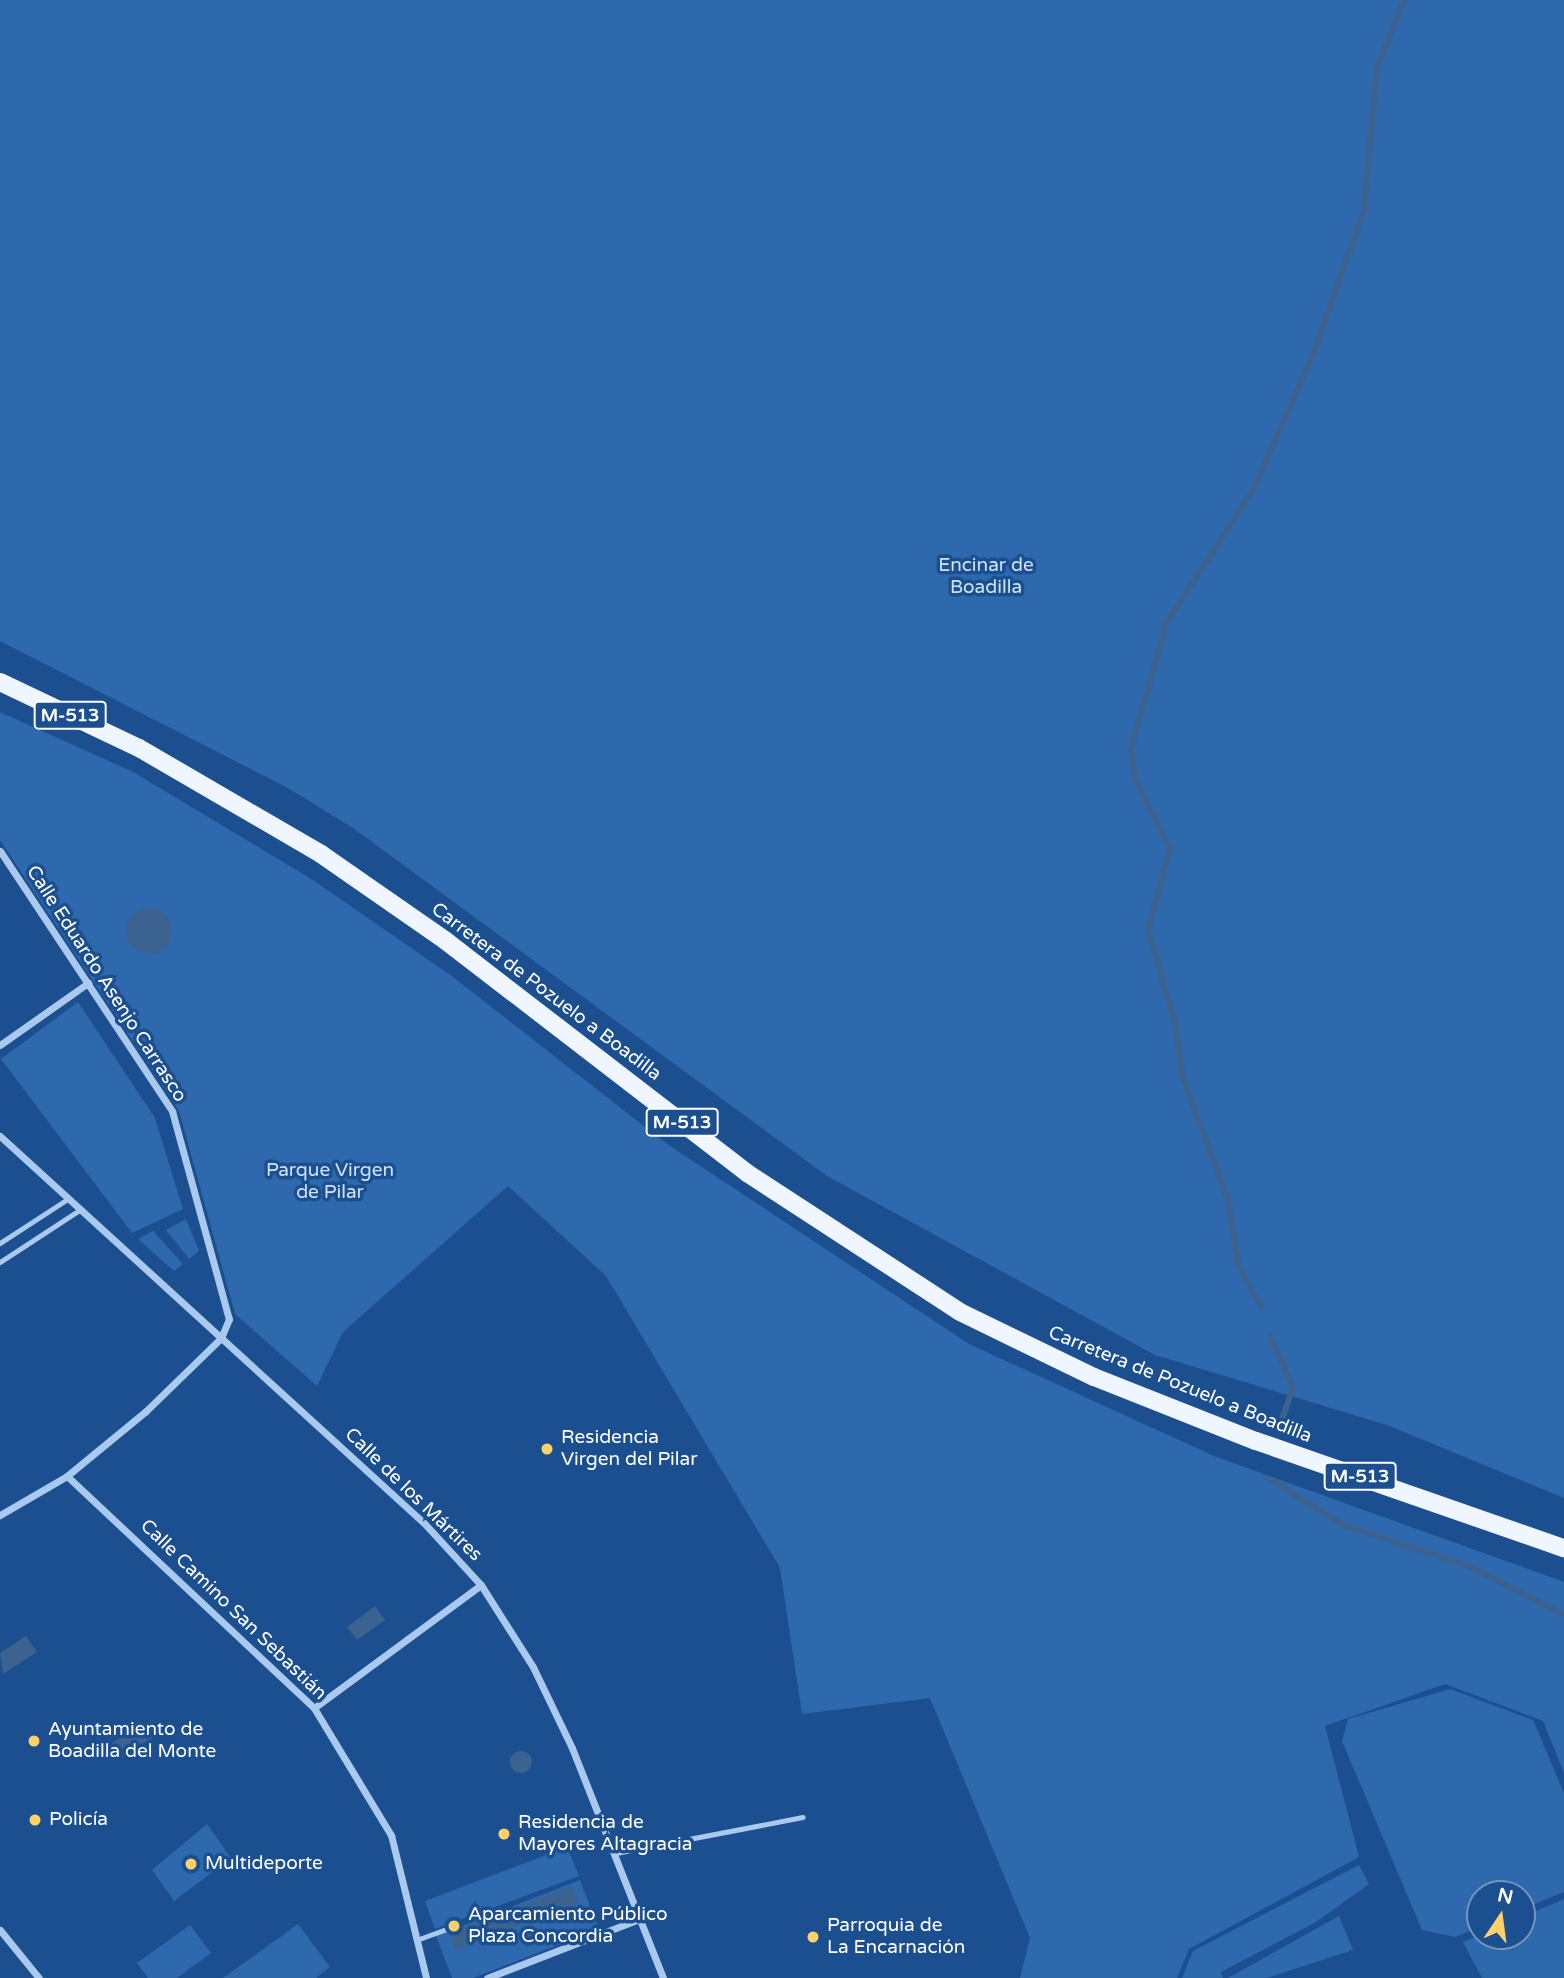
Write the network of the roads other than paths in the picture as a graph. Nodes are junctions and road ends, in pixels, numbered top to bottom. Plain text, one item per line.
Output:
1 (0, 682) edge
2 (0, 851) edge
3 (88, 984) junction
4 (0, 1045) edge
5 (0, 1136) edge
6 (69, 1198) junction
7 (81, 1209) junction
8 (0, 1242) edge
9 (0, 1262) edge
10 (221, 1338) junction
11 (67, 1476) junction
12 (0, 1515) edge
13 (1564, 1548) edge
14 (481, 1585) junction
15 (314, 1708) junction
16 (803, 1817) dead end
17 (615, 1853) junction
18 (642, 1918) junction
19 (454, 1926) dead end
20 (0, 1930) edge
21 (419, 1938) junction
22 (38, 1978) edge
23 (425, 1978) edge
24 (487, 1978) edge
25 (663, 1978) edge

1 - 13 main road, Carretera de Pozuelo a Boadilla / M-513
2 - 3 street, Calle Eduardo Asenjo Carrasco
3 - 4 street
3 - 10 street, Calle Eduardo Asenjo Carrasco
5 - 6 street, Calle de los Mártires
6 - 7 street, Calle de los Mártires
6 - 8 lane
7 - 9 lane
7 - 10 street, Calle de los Mártires
10 - 11 street
10 - 14 street, Calle de los Mártires
11 - 12 street
11 - 15 street, Calle Camino San Sebastián
14 - 15 street
14 - 17 street, Calle de los Mártires
15 - 21 street, Calle Camino San Sebastián
16 - 17 lane
17 - 18 street, Calle de los Mártires
18 - 24 street
18 - 25 street, Calle de los Mártires
19 - 21 lane
20 - 22 street
21 - 23 street, Calle Camino San Sebastián

